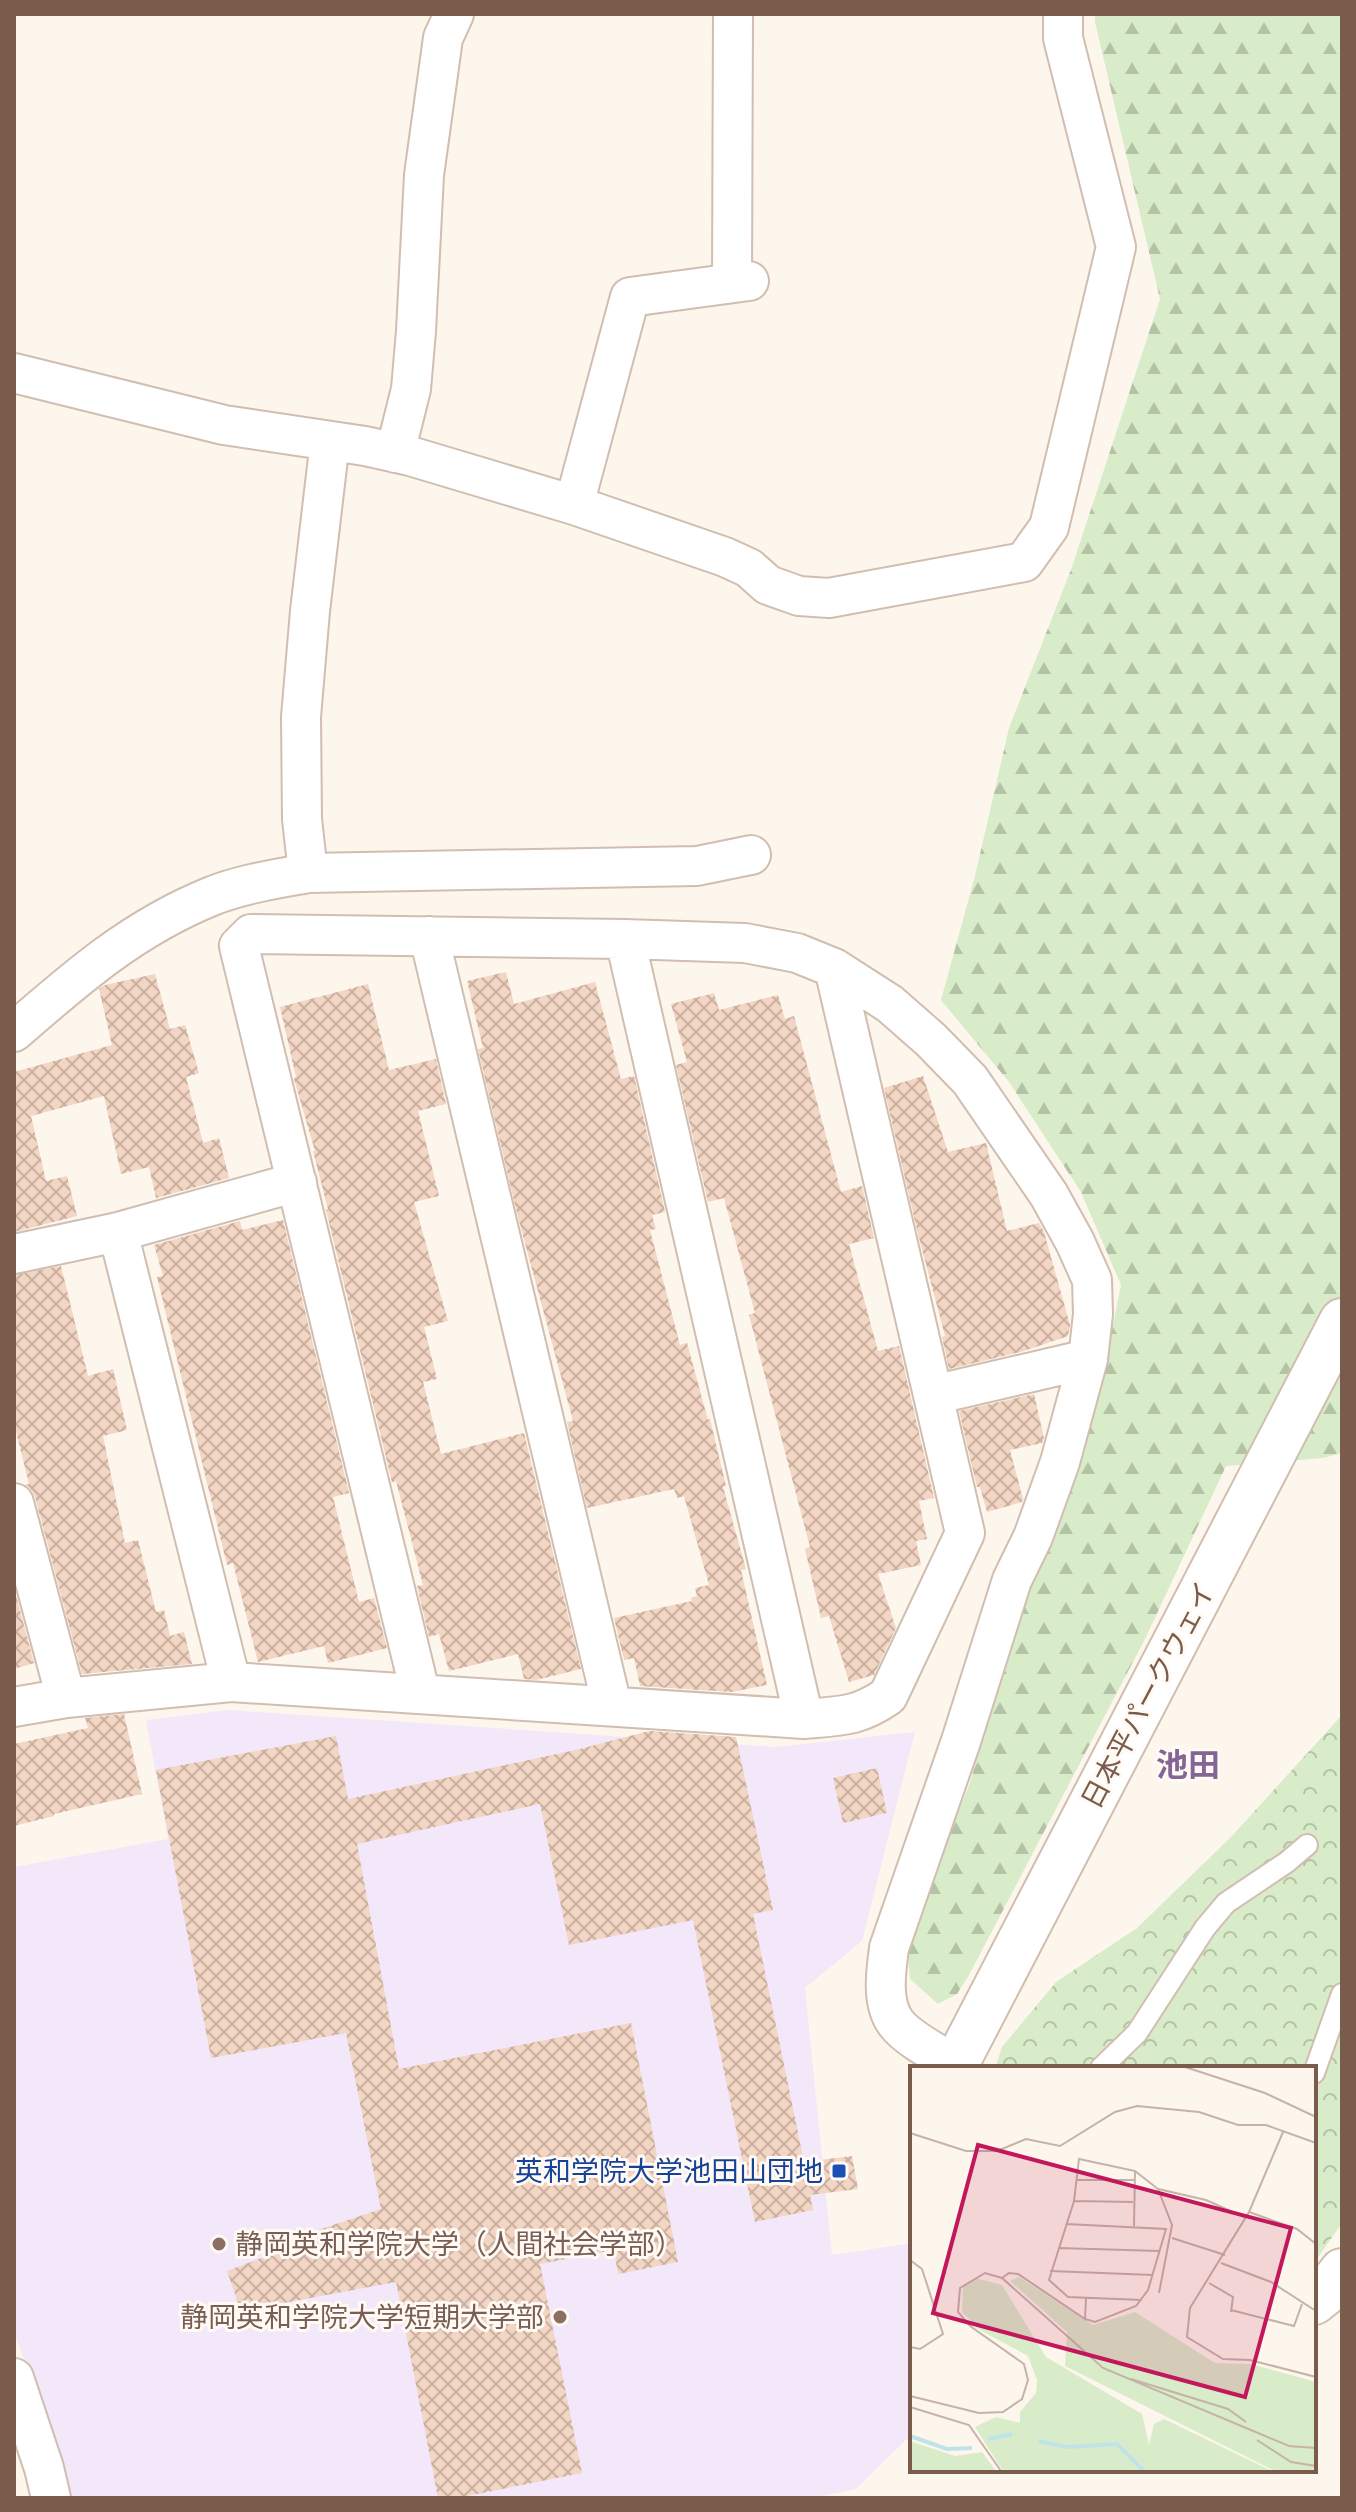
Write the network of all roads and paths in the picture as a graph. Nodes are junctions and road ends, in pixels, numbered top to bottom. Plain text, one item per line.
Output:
1 (454, 14) edge
2 (733, 14) edge
3 (1063, 14) edge
4 (14, 373) edge
5 (330, 441) junction
6 (395, 453) junction
7 (574, 505) junction
8 (751, 855) dead end
9 (308, 873) junction
10 (429, 936) junction
11 (625, 939) junction
12 (834, 968) junction
13 (14, 1032) edge
14 (297, 1182) junction
15 (118, 1232) junction
16 (14, 1254) edge
17 (1342, 1321) edge
18 (1088, 1359) junction
19 (933, 1395) junction
20 (14, 1503) edge
21 (231, 1682) junction
22 (420, 1692) junction
23 (66, 1698) junction
24 (612, 1706) junction
25 (14, 1707) edge
26 (804, 1719) junction
27 (1307, 1845) dead end
28 (1342, 1994) edge
29 (954, 2066) edge
30 (1103, 2066) edge
31 (1316, 2067) edge
32 (1342, 2271) edge
33 (1316, 2300) edge
34 (14, 2378) edge
35 (51, 2498) edge

1 - 6 street
2 - 7 street
3 - 7 street
4 - 5 street
5 - 6 street
5 - 9 street
6 - 7 street
8 - 9 street
9 - 13 street
10 - 11 street
10 - 14 street
10 - 24 street
11 - 12 street
11 - 26 street
12 - 18 street
12 - 19 street
14 - 15 street
14 - 22 street
15 - 16 street
15 - 21 street
17 - 29 street, 日本平パークウェイ
18 - 19 street
18 - 29 street
19 - 26 street
20 - 23 street
21 - 22 street
21 - 23 street
22 - 24 street
23 - 25 street
24 - 26 street
27 - 30 lane
28 - 31 lane
32 - 33 street
34 - 35 street

